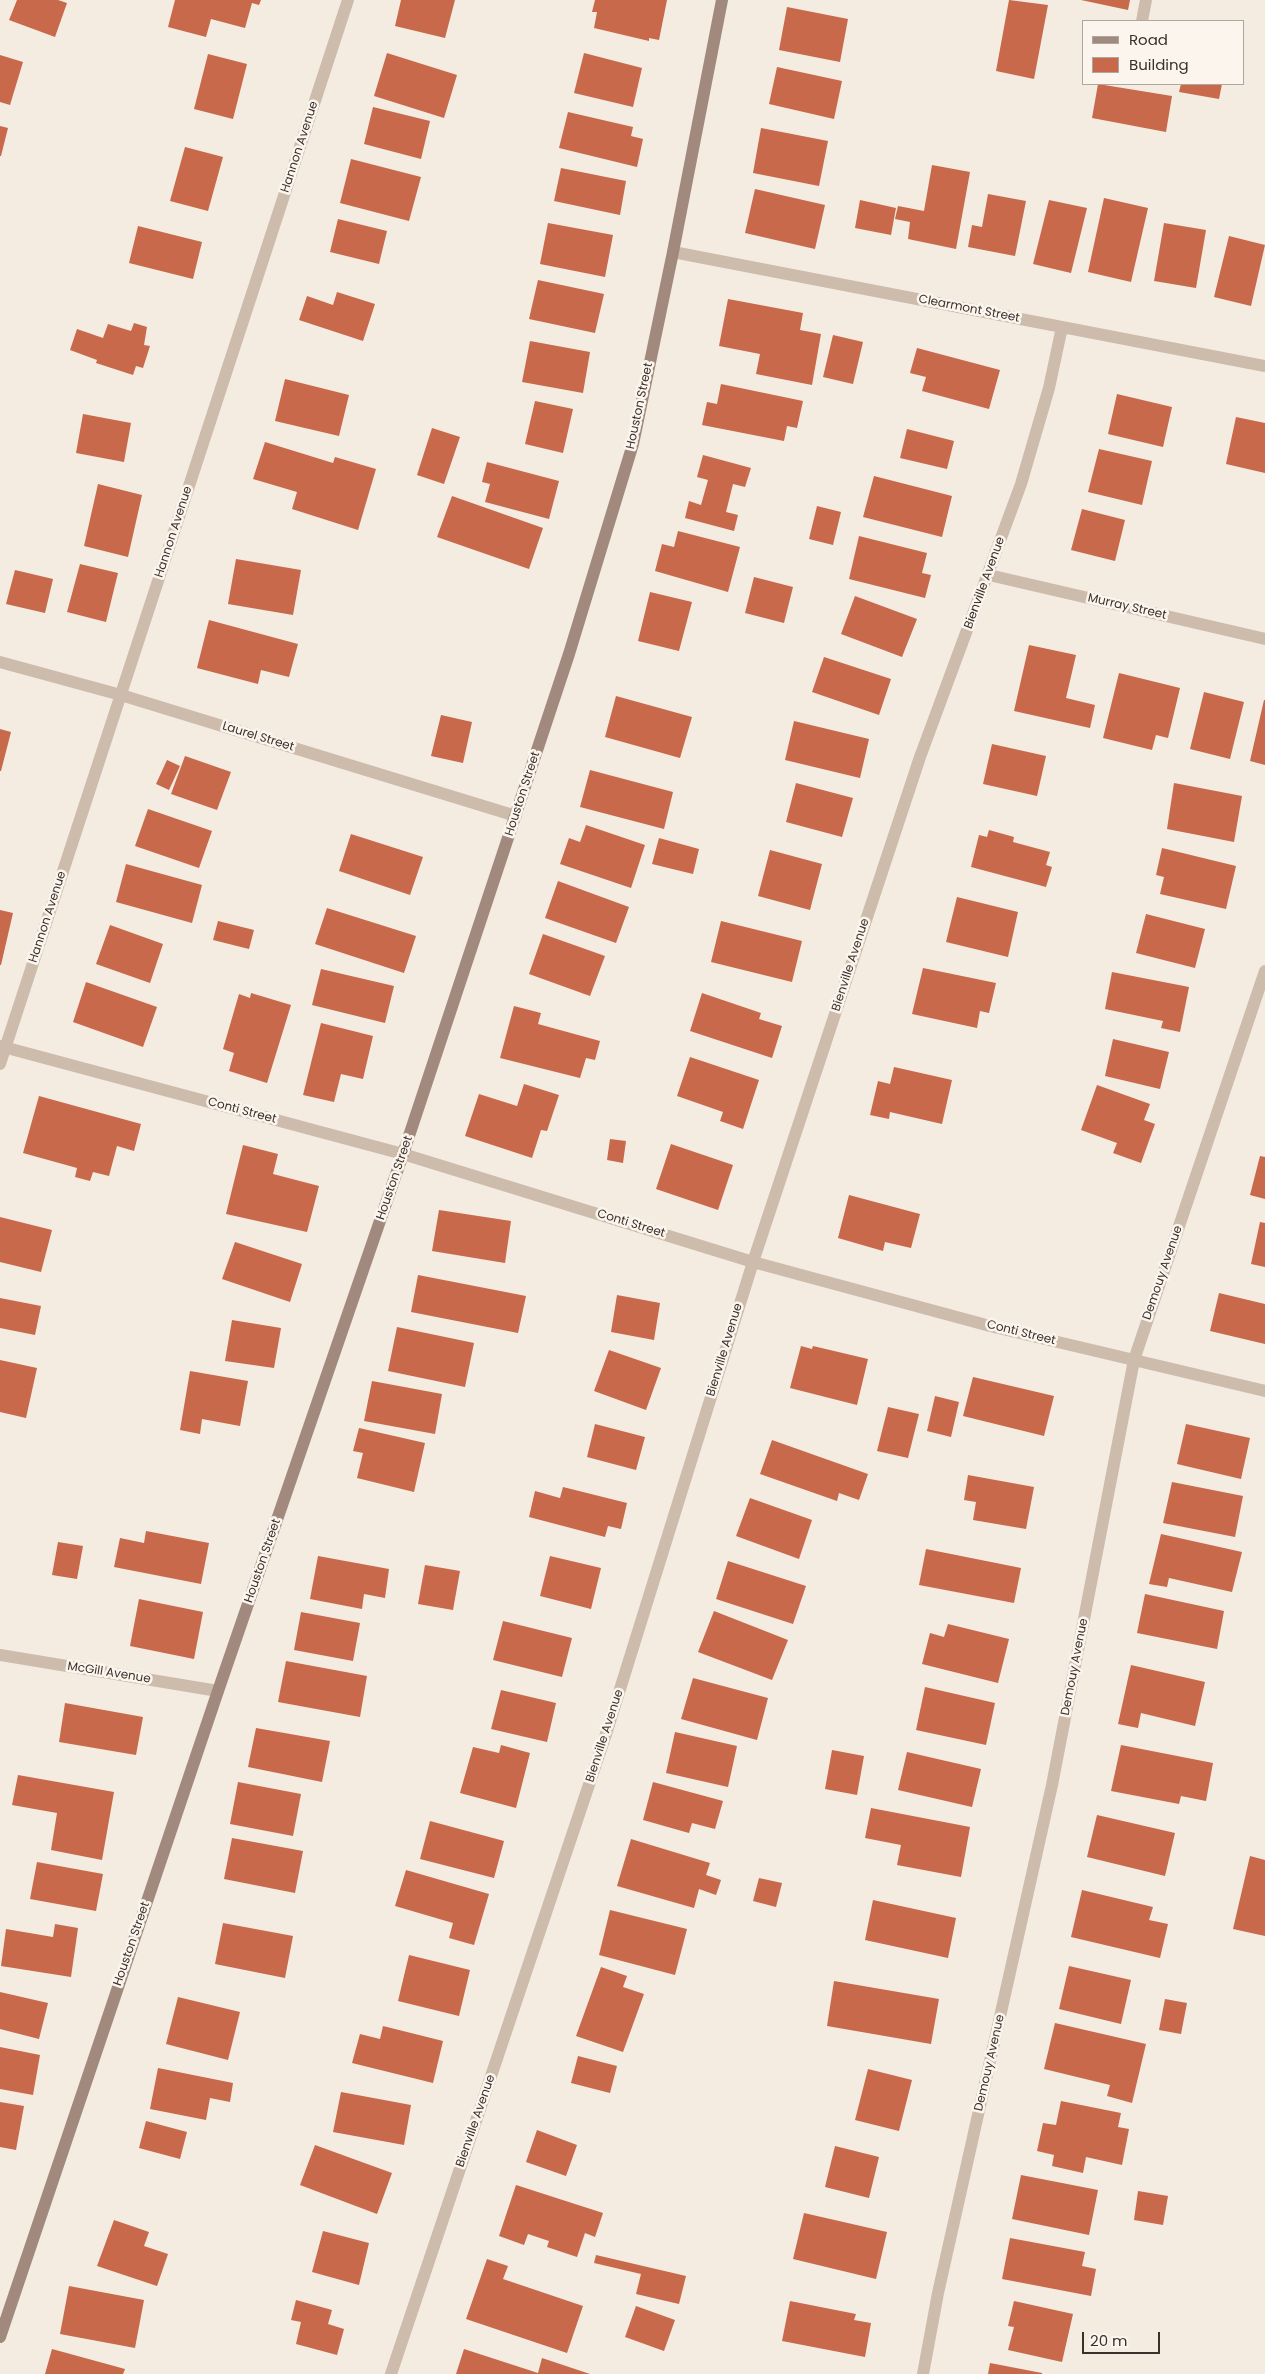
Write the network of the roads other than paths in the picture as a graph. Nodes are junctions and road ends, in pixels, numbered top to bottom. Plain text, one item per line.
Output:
1 (348, 0) edge
2 (722, 0) edge
3 (1146, 0) edge
4 (1142, 20) edge
5 (673, 252) junction
6 (1062, 327) junction
7 (1265, 366) edge
8 (988, 575) junction
9 (1265, 639) edge
10 (0, 662) edge
11 (121, 695) junction
12 (516, 816) junction
13 (1265, 971) edge
14 (3, 1046) edge
15 (0, 1064) edge
16 (403, 1154) junction
17 (753, 1262) junction
18 (1134, 1360) junction
19 (1265, 1391) edge
20 (0, 1655) edge
21 (218, 1691) junction
22 (0, 2337) edge
23 (391, 2374) edge
24 (923, 2374) edge

1 - 11 street, Hannon Avenue
2 - 5 street, Houston Street
3 - 4 street
5 - 6 street, Clearmont Street
5 - 12 street, Houston Street
6 - 7 street, Clearmont Street
6 - 8 street, Bienville Avenue
8 - 9 street, Murray Street
8 - 17 street, Bienville Avenue
10 - 11 street, Laurel Street
11 - 12 street, Laurel Street
11 - 14 street, Hannon Avenue
12 - 16 street, Houston Street
13 - 18 street, Demouy Avenue
14 - 15 street, Hannon Avenue
14 - 16 street, Conti Street
16 - 17 street, Conti Street
16 - 21 street, Houston Street
17 - 18 street, Conti Street
17 - 23 street, Bienville Avenue
18 - 19 street, Conti Street
18 - 24 street, Demouy Avenue
20 - 21 street, McGill Avenue
21 - 22 street, Houston Street

